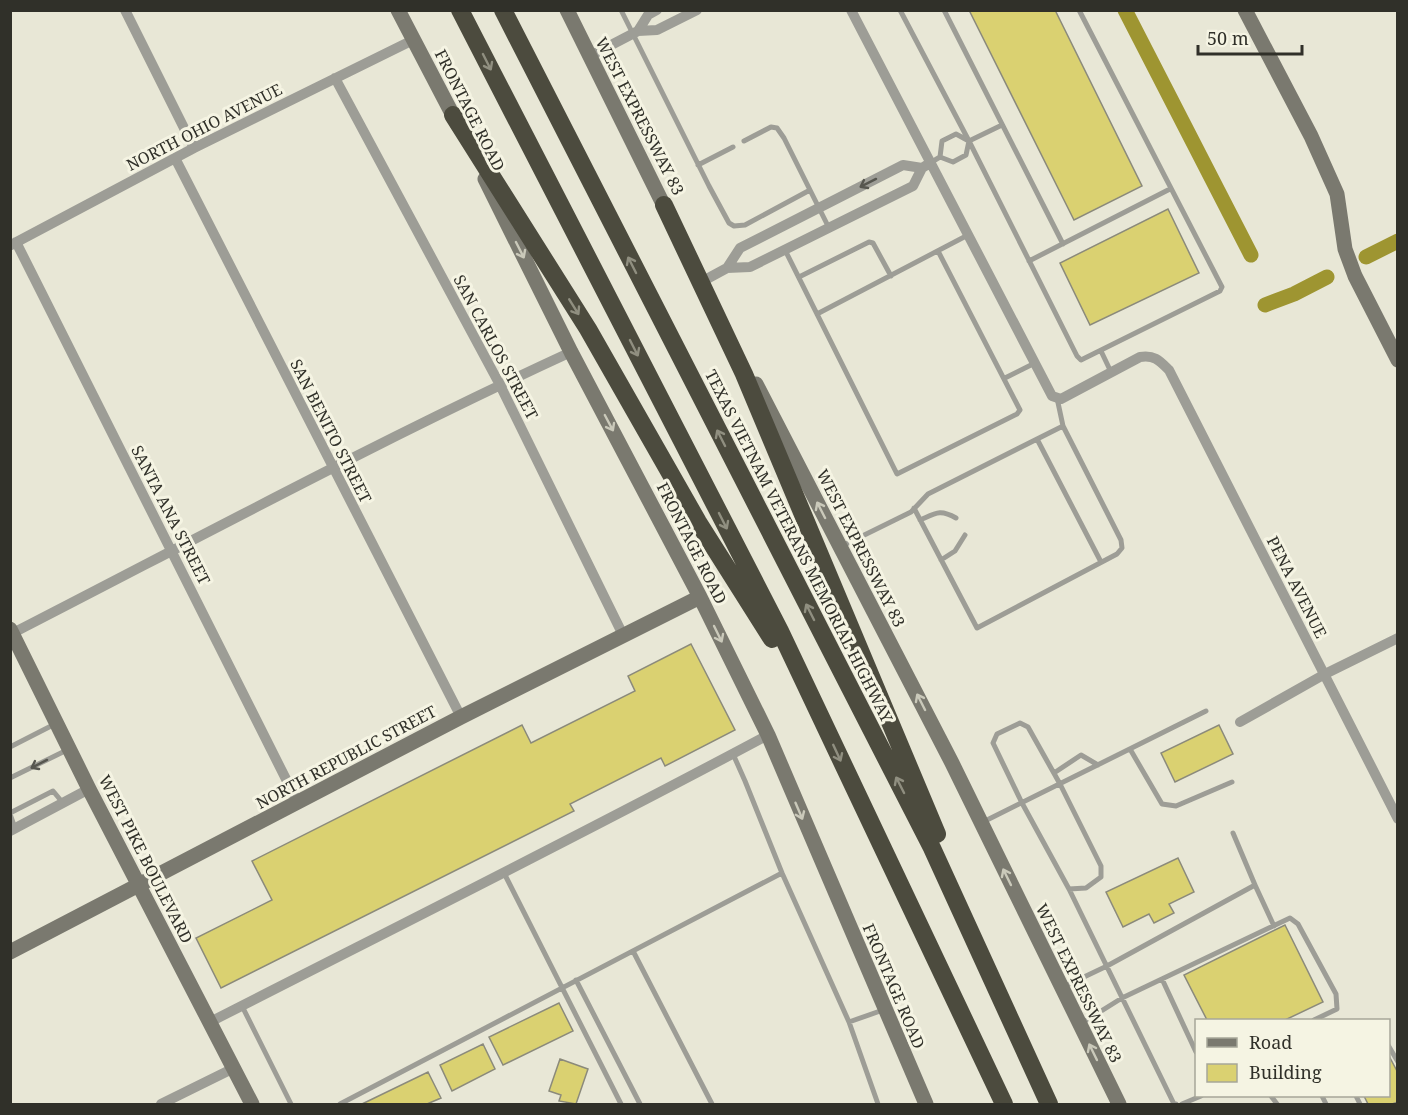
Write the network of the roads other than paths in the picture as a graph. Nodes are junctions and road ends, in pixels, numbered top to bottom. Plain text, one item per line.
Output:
1 (125, 10) edge
2 (398, 10) edge
3 (460, 10) edge
4 (503, 10) edge
5 (567, 10) edge
6 (621, 10) edge
7 (657, 10) edge
8 (697, 10) edge
9 (851, 10) edge
10 (944, 10) edge
11 (1079, 10) edge
12 (1245, 10) edge
13 (902, 11) edge
14 (635, 32) junction
15 (414, 40) junction
16 (590, 56) junction
17 (335, 78) junction
18 (453, 116) junction
19 (1002, 125) junction
20 (744, 141) dead end
21 (969, 141) junction
22 (733, 147) dead end
23 (194, 148) junction
24 (175, 158) junction
25 (931, 162) junction
26 (698, 165) junction
27 (1170, 189) junction
28 (810, 190) junction
29 (664, 205) junction
30 (819, 208) junction
31 (829, 228) junction
32 (968, 235) junction
33 (13, 243) edge
34 (1063, 244) junction
35 (784, 250) junction
36 (938, 250) junction
37 (1029, 261) junction
38 (728, 268) junction
39 (891, 276) junction
40 (799, 277) junction
41 (703, 281) junction
42 (818, 314) junction
43 (1101, 351) junction
44 (572, 352) junction
45 (1398, 360) edge
46 (1035, 363) junction
47 (1111, 372) junction
48 (1005, 378) junction
49 (500, 384) junction
50 (1057, 398) junction
51 (1063, 426) junction
52 (1037, 439) junction
53 (333, 468) junction
54 (914, 508) junction
55 (956, 518) dead end
56 (920, 520) junction
57 (965, 535) dead end
58 (841, 547) junction
59 (172, 551) junction
60 (941, 560) junction
61 (1101, 562) junction
62 (700, 597) junction
63 (12, 631) edge
64 (622, 635) junction
65 (1398, 638) edge
66 (1325, 674) junction
67 (1206, 711) dead end
68 (820, 716) junction
69 (461, 717) junction
70 (1240, 722) dead end
71 (57, 723) junction
72 (768, 735) junction
73 (10, 747) edge
74 (68, 749) junction
75 (1130, 749) junction
76 (733, 754) junction
77 (1098, 765) junction
78 (1054, 773) junction
79 (10, 778) edge
80 (1232, 782) dead end
81 (1060, 784) junction
82 (88, 789) junction
83 (63, 802) junction
84 (298, 803) junction
85 (1022, 803) junction
86 (10, 813) edge
87 (1398, 819) edge
88 (981, 823) junction
89 (13, 829) edge
90 (1233, 833) dead end
91 (504, 873) junction
92 (782, 873) junction
93 (1255, 885) junction
94 (139, 886) junction
95 (1070, 889) junction
96 (1274, 926) junction
97 (633, 951) junction
98 (10, 952) edge
99 (1107, 966) junction
100 (1162, 979) junction
101 (576, 980) junction
102 (562, 988) junction
103 (1062, 988) junction
104 (1122, 998) junction
105 (242, 1005) junction
106 (885, 1010) junction
107 (1318, 1019) edge
108 (210, 1022) junction
109 (849, 1022) junction
110 (1079, 1024) junction
111 (1390, 1047) edge
112 (1195, 1048) edge
113 (1398, 1062) edge
114 (234, 1068) junction
115 (1194, 1102) edge
116 (161, 1104) edge
117 (252, 1104) edge
118 (291, 1104) edge
119 (340, 1104) edge
120 (621, 1104) edge
121 (640, 1104) edge
122 (712, 1104) edge
123 (878, 1104) edge
124 (926, 1104) edge
125 (1004, 1104) edge
126 (1049, 1104) edge
127 (1119, 1104) edge
128 (1176, 1104) edge
129 (1182, 1104) edge

1 - 23 street
2 - 15 main road, FRONTAGE ROAD
3 -> 68 highway
126 -> 4 highway, TEXAS VIETNAM VETERANS MEMORIAL HIGHWAY
5 - 16 main road, WEST EXPRESSWAY 83
6 - 14 lane
7 - 14 street
8 - 14 street
9 - 25 street
10 - 19 lane
11 - 27 lane
12 - 45 main road
13 - 21 lane
14 - 16 street
14 - 26 lane
15 - 17 street, NORTH OHIO AVENUE
15 - 18 main road, FRONTAGE ROAD
16 - 29 main road, WEST EXPRESSWAY 83
17 - 23 street, NORTH OHIO AVENUE
17 - 49 street, SAN CARLOS STREET
18 -> 44 main road, FRONTAGE ROAD
18 -> 68 highway
19 - 21 lane
19 - 34 lane
20 - 28 lane
21 - 25 lane
21 - 25 lane
21 - 37 lane
22 - 26 lane
23 - 24 street, NORTH OHIO AVENUE
24 - 33 street, NORTH OHIO AVENUE
24 - 53 street, SAN BENITO STREET
25 -> 30 street
25 - 31 street
25 - 32 street
26 - 28 lane
27 - 34 lane
27 - 43 lane
28 - 30 lane
29 - 41 main road, WEST EXPRESSWAY 83
29 - 126 highway
30 - 31 lane
30 - 38 street
31 - 35 street
32 - 36 lane
32 - 46 street
33 - 59 street, SANTA ANA STREET
34 - 37 lane
35 - 38 street
35 - 40 lane
36 - 39 lane
36 - 48 lane
37 - 43 lane
38 - 41 street
39 - 40 lane
39 - 42 lane
40 - 42 lane
58 -> 41 main road, WEST EXPRESSWAY 83
42 - 48 lane
43 - 47 lane
44 - 49 street
44 -> 62 main road, FRONTAGE ROAD
46 - 48 lane
46 - 50 street
47 - 50 street
47 - 66 street, PENA AVENUE
49 - 53 street
49 - 64 street, SAN CARLOS STREET
50 - 51 lane
51 - 52 lane
51 - 61 lane
52 - 54 lane
52 - 61 lane
53 - 59 street
53 - 69 street, SAN BENITO STREET
54 - 56 lane
54 - 58 lane
55 - 56 lane
56 - 60 lane
57 - 60 lane
88 -> 58 main road, WEST EXPRESSWAY 83
59 - 63 street
59 - 84 street, SANTA ANA STREET
60 - 61 lane
62 - 64 main road, NORTH REPUBLIC STREET
62 -> 72 main road, FRONTAGE ROAD
63 - 71 main road, WEST PIKE BOULEVARD
64 - 69 main road, NORTH REPUBLIC STREET
65 - 66 street
66 - 70 street
66 - 87 street, PENA AVENUE
67 - 75 lane
68 -> 125 highway
69 - 84 main road, NORTH REPUBLIC STREET
71 - 73 lane
71 - 74 main road, WEST PIKE BOULEVARD
72 - 76 street
72 -> 106 main road, FRONTAGE ROAD
74 -> 79 lane
74 - 82 main road, WEST PIKE BOULEVARD
75 - 77 lane
75 - 80 lane
76 - 91 street
76 - 92 lane
77 - 78 lane
77 - 81 lane
78 - 81 lane
78 - 85 lane
81 - 85 lane
81 - 95 lane
82 - 83 street
82 - 94 main road, WEST PIKE BOULEVARD
83 - 86 lane
83 - 89 street
84 - 94 main road, NORTH REPUBLIC STREET
85 - 88 lane
85 - 95 lane
86 - 89 lane
103 -> 88 main road, WEST EXPRESSWAY 83
90 - 93 lane
91 - 102 lane
91 - 105 street
92 - 97 lane
92 - 109 lane
93 - 96 lane
93 - 99 lane
94 - 98 main road, NORTH REPUBLIC STREET
94 - 108 main road, WEST PIKE BOULEVARD
95 - 99 lane
96 - 100 lane
96 - 107 lane
97 - 101 lane
97 - 122 lane
99 - 103 lane
99 - 104 lane
100 - 104 lane
100 - 112 lane
101 - 102 lane
101 - 121 lane
102 - 119 lane
102 - 120 lane
103 - 110 main road, WEST EXPRESSWAY 83
104 - 110 lane
104 - 128 lane
105 - 108 street
105 - 118 lane
106 - 109 lane
106 - 124 main road, FRONTAGE ROAD
108 - 114 main road, WEST PIKE BOULEVARD
109 - 123 lane
127 -> 110 main road, WEST EXPRESSWAY 83
111 - 113 lane
114 - 116 street
114 - 117 main road, WEST PIKE BOULEVARD
115 - 129 lane

